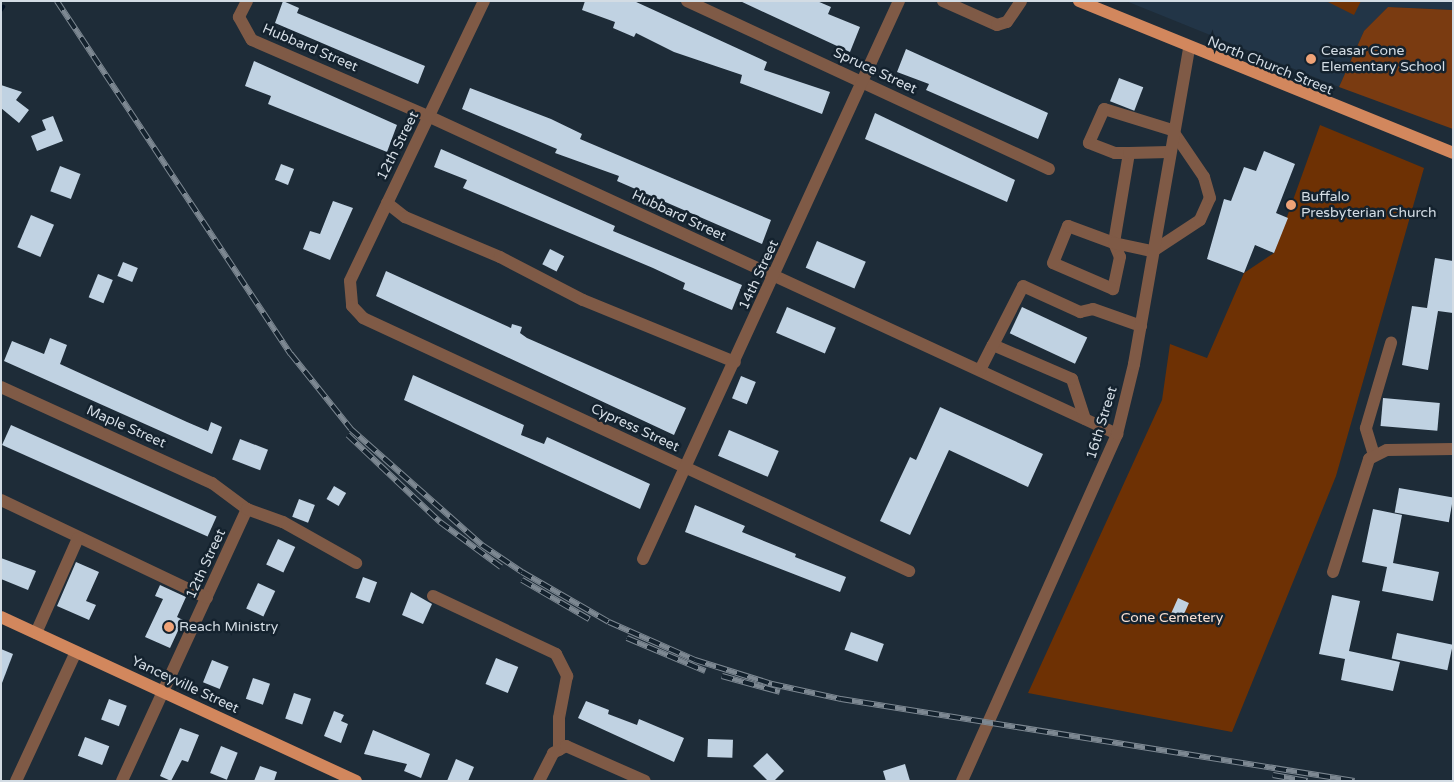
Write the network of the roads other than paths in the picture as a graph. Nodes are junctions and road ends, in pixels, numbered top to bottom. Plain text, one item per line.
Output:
1 (247, 1) edge
2 (484, 1) edge
3 (688, 1) edge
4 (899, 1) edge
5 (942, 1) edge
6 (1021, 1) edge
7 (1079, 1) edge
8 (1189, 49) junction
9 (862, 82) junction
10 (430, 117) junction
11 (1172, 130) junction
12 (1129, 152) junction
13 (1169, 152) junction
14 (1453, 153) edge
15 (1049, 169) dead end
16 (387, 202) junction
17 (1114, 243) junction
18 (1152, 252) junction
19 (775, 276) junction
20 (352, 306) joint
21 (1141, 326) junction
22 (1391, 343) dead end
23 (993, 345) junction
24 (735, 362) junction
25 (980, 370) junction
26 (1, 387) edge
27 (1085, 419) junction
28 (1117, 434) junction
29 (1453, 450) edge
30 (1374, 455) junction
31 (686, 469) junction
32 (1, 500) edge
33 (247, 509) junction
34 (78, 538) junction
35 (643, 559) dead end
36 (356, 563) dead end
37 (909, 571) dead end
38 (1333, 572) dead end
39 (433, 596) dead end
40 (207, 598) junction
41 (1, 617) edge
42 (36, 633) junction
43 (76, 652) junction
44 (162, 692) junction
45 (559, 750) junction
46 (16, 781) edge
47 (122, 781) edge
48 (356, 781) edge
49 (539, 781) edge
50 (645, 781) edge
51 (962, 781) edge

1 - 10 street, Hubbard Street
2 - 10 street, 12th Street
3 - 9 street, Spruce Street
4 - 9 street, 14th Street
5 - 6 street
7 - 8 main road, North Church Street
8 - 11 street, 16th Street
8 - 14 main road, North Church Street
9 - 15 street, Spruce Street
9 - 19 street, 14th Street
10 - 16 street, 12th Street
10 - 19 street, Hubbard Street
11 - 12 street
11 - 13 street, 16th Street
11 - 18 street
12 - 13 street
12 - 17 street
13 - 18 street, 16th Street
16 - 20 street, 12th Street
16 - 24 street
17 - 17 street
17 - 18 street
18 - 21 street, 16th Street
19 - 24 street, 14th Street
19 - 25 street, Hubbard Street
20 - 31 street, Cypress Street
21 - 23 street
21 - 28 street, 16th Street
22 - 30 street
23 - 25 street
23 - 27 street
24 - 31 street, 14th Street
25 - 27 street, Hubbard Street
26 - 33 street, Maple Street
27 - 28 street, Hubbard Street
28 - 51 street, 16th Street
29 - 30 street
30 - 38 street
31 - 35 street, 14th Street
31 - 37 street, Cypress Street
32 - 34 street
33 - 36 street
33 - 40 street, 12th Street
34 - 40 street
34 - 42 street
39 - 45 street
40 - 44 street, 12th Street
41 - 42 main road, Yanceyville Street
42 - 43 main road, Yanceyville Street
43 - 44 main road, Yanceyville Street
43 - 46 street
44 - 47 street, 12th Street
44 - 48 main road, Yanceyville Street
45 - 49 street
45 - 50 street

